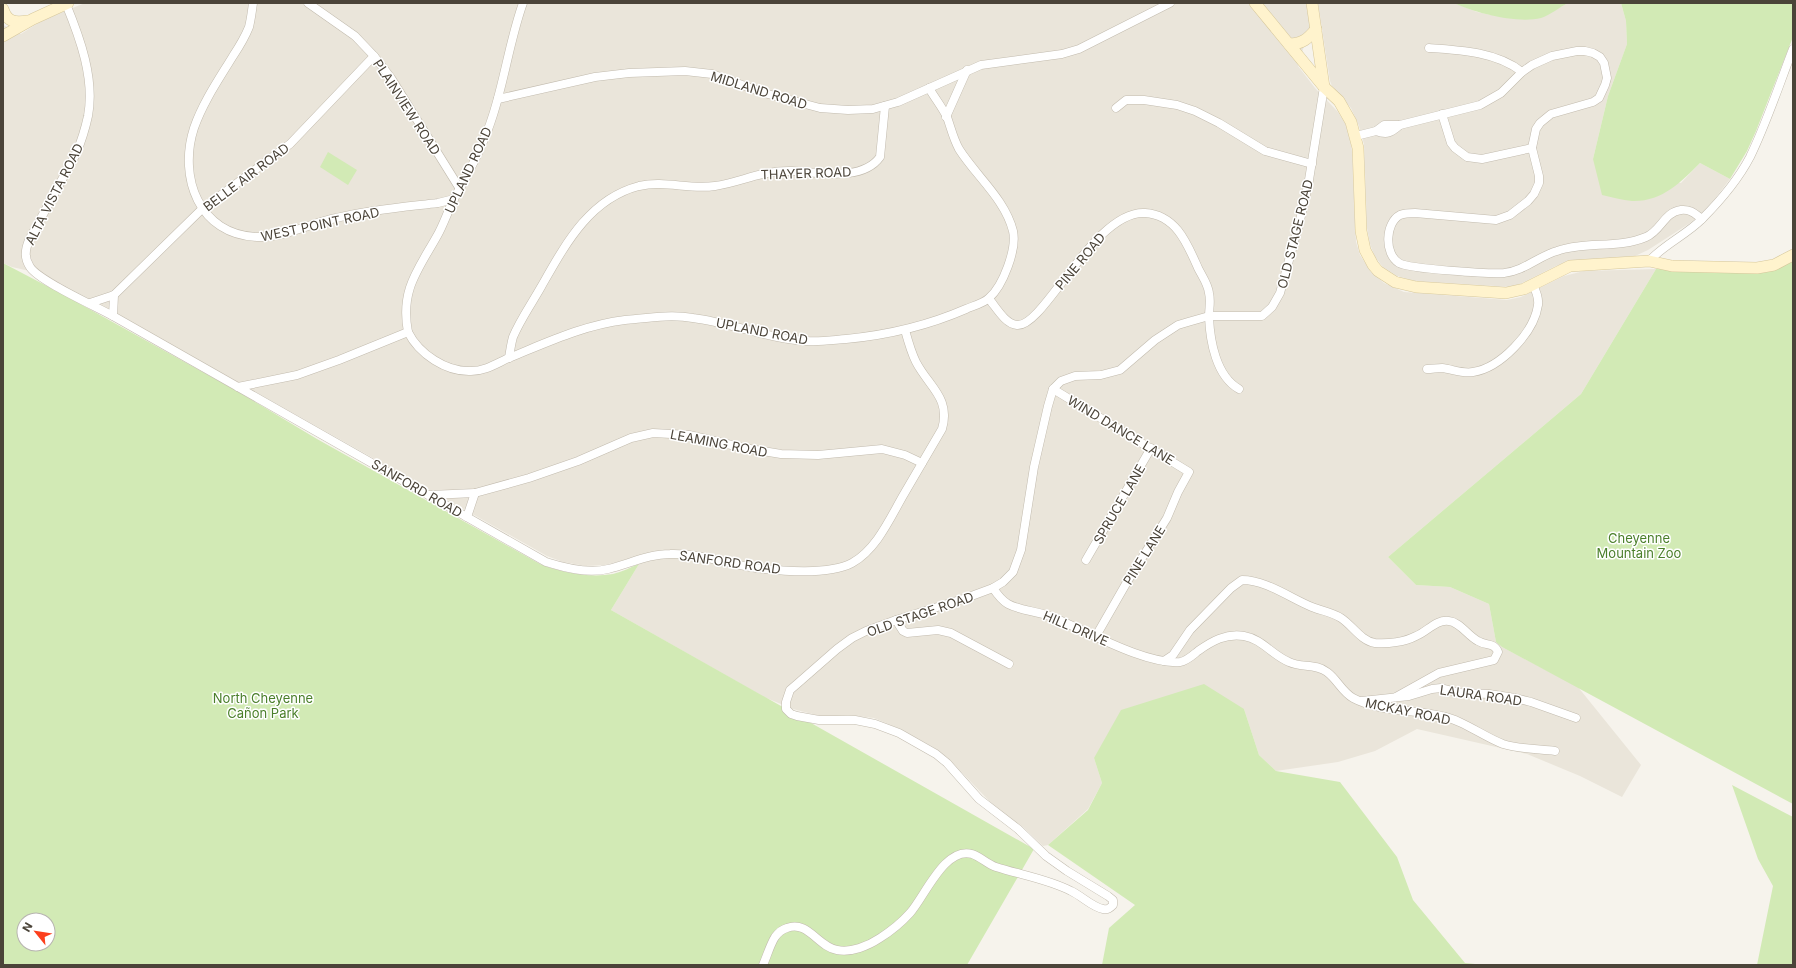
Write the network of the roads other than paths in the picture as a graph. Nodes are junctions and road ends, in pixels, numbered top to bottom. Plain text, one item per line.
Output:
1 (67, 3) edge
2 (253, 3) edge
3 (308, 3) edge
4 (523, 3) edge
5 (1170, 3) edge
6 (1255, 3) edge
7 (1312, 3) edge
8 (3, 9) edge
9 (31, 20) junction
10 (1316, 29) junction
11 (3, 36) edge
12 (1288, 44) junction
13 (1429, 48) dead end
14 (1793, 49) edge
15 (374, 56) junction
16 (968, 70) junction
17 (1522, 72) junction
18 (1324, 87) junction
19 (928, 88) junction
20 (498, 99) junction
21 (885, 106) junction
22 (1116, 108) dead end
23 (1442, 114) junction
24 (946, 117) junction
25 (1356, 136) junction
26 (1532, 148) junction
27 (1312, 164) junction
28 (460, 189) junction
29 (454, 198) junction
30 (202, 209) junction
31 (1702, 219) junction
32 (1793, 255) edge
33 (1649, 260) junction
34 (1533, 285) junction
35 (114, 294) junction
36 (989, 299) junction
37 (90, 303) junction
38 (113, 316) junction
39 (1209, 316) junction
40 (905, 330) junction
41 (408, 332) junction
42 (509, 358) junction
43 (1427, 369) dead end
44 (238, 387) junction
45 (1239, 389) dead end
46 (1053, 390) junction
47 (1151, 448) junction
48 (922, 463) junction
49 (1189, 472) joint
50 (475, 493) junction
51 (430, 496) junction
52 (467, 517) junction
53 (1086, 560) dead end
54 (993, 588) junction
55 (896, 620) junction
56 (1096, 636) junction
57 (1164, 661) junction
58 (1009, 664) dead end
59 (1396, 696) junction
60 (1361, 702) junction
61 (1576, 718) dead end
62 (1555, 751) dead end
63 (764, 965) edge

1 - 9 street
1 - 37 street, ALTA VISTA ROAD
2 - 30 street, WEST POINT ROAD
3 - 15 street, PLAINVIEW ROAD
4 - 20 street, UPLAND ROAD
5 - 16 street, MIDLAND ROAD
6 - 12 street
7 - 10 street
8 - 9 street
9 - 11 street
10 - 12 street
10 - 18 street
12 - 18 street
13 - 17 street
14 - 31 street
15 - 28 street, PLAINVIEW ROAD
15 - 30 street, BELLE AIR ROAD
16 - 19 street, MIDLAND ROAD
16 - 24 street
17 - 23 street
17 - 26 street
18 - 25 street
18 - 27 street, OLD STAGE ROAD
19 - 21 street, MIDLAND ROAD
19 - 24 street
20 - 21 street, MIDLAND ROAD
20 - 28 street, UPLAND ROAD
21 - 42 street, THAYER ROAD
22 - 27 street
23 - 25 street
23 - 26 street
24 - 36 street
25 - 34 street
26 - 31 street
27 - 39 street, OLD STAGE ROAD
28 - 29 street, UPLAND ROAD
29 - 30 street, WEST POINT ROAD
29 - 41 street, UPLAND ROAD
30 - 35 street, BELLE AIR ROAD
31 - 33 street
32 - 33 street
33 - 34 street
34 - 43 street
35 - 37 street, BELLE AIR ROAD
35 - 38 street
36 - 39 street, PINE ROAD
36 - 40 street, UPLAND ROAD
37 - 38 street, ALTA VISTA ROAD
38 - 44 street, ALTA VISTA ROAD
39 - 45 street, PINE ROAD
39 - 46 street, OLD STAGE ROAD
40 - 42 street, UPLAND ROAD
40 - 48 street, SANFORD ROAD
41 - 42 street, UPLAND ROAD
41 - 44 street
44 - 51 street, SANFORD ROAD
46 - 47 street, WIND DANCE LANE
46 - 54 street, OLD STAGE ROAD
47 - 49 street, WIND DANCE LANE
47 - 53 street, SPRUCE LANE
48 - 50 street, LEAMING ROAD
48 - 52 street, SANFORD ROAD
49 - 56 street, PINE LANE
50 - 51 street, LEAMING ROAD
50 - 52 street
51 - 52 street, SANFORD ROAD
54 - 55 street, OLD STAGE ROAD
54 - 56 street, HILL DRIVE
55 - 58 street
55 - 63 street, OLD STAGE ROAD
56 - 57 street, HILL DRIVE
57 - 59 street
57 - 60 street, MCKAY ROAD
59 - 60 street, LAURA ROAD
59 - 61 street, LAURA ROAD
60 - 62 street, MCKAY ROAD

